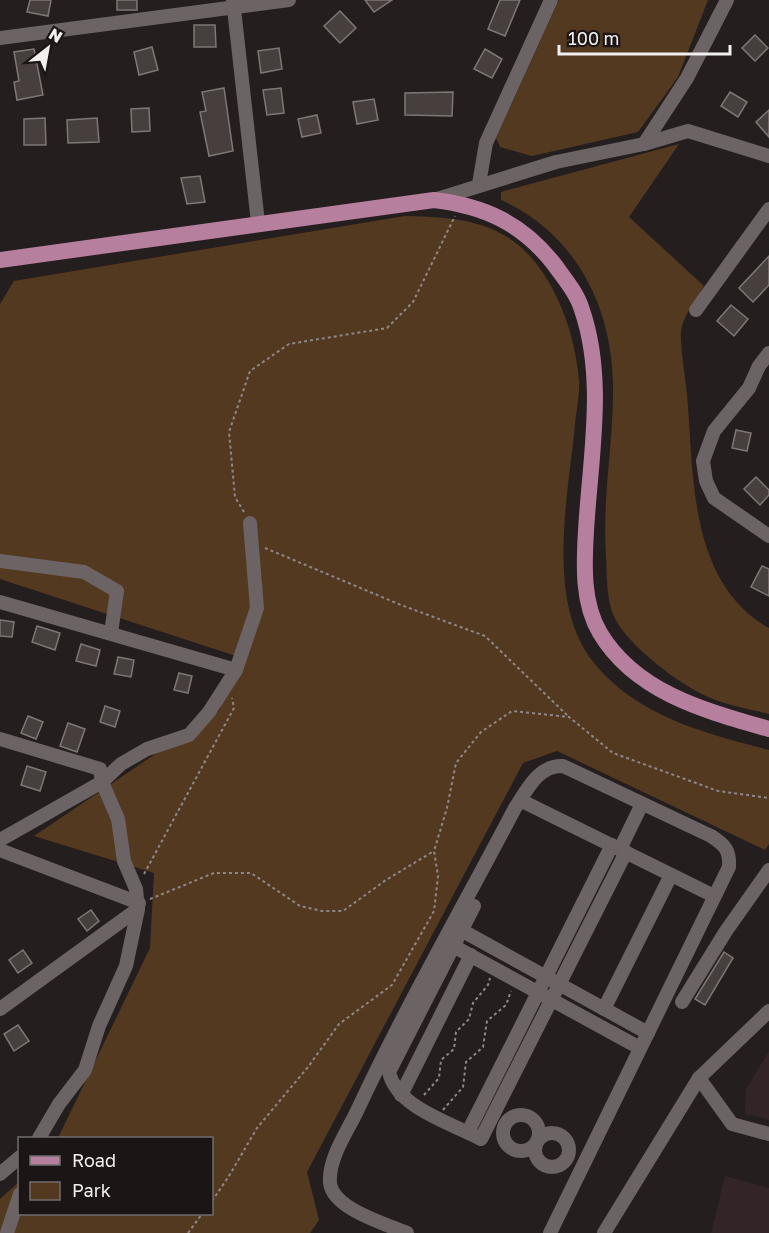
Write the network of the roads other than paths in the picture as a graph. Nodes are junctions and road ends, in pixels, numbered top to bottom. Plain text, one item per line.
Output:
1 (290, 0) edge
2 (551, 0) edge
3 (727, 0) edge
4 (234, 4) edge
5 (0, 38) edge
6 (644, 144) junction
7 (769, 156) edge
8 (479, 184) junction
9 (434, 200) junction
10 (769, 209) edge
11 (258, 223) junction
12 (0, 260) edge
13 (696, 310) dead end
14 (769, 353) edge
15 (250, 523) road end
16 (769, 536) edge
17 (0, 561) edge
18 (0, 602) edge
19 (111, 633) junction
20 (236, 670) junction
21 (769, 729) edge
22 (0, 739) edge
23 (577, 773) junction
24 (102, 782) junction
25 (526, 802) junction
26 (642, 804) junction
27 (0, 840) edge
28 (619, 849) junction
29 (0, 850) edge
30 (769, 870) edge
31 (671, 875) junction
32 (714, 896) junction
33 (138, 901) junction
34 (461, 930) junction
35 (453, 946) junction
36 (471, 956) junction
37 (546, 977) junction
38 (559, 984) junction
39 (538, 992) junction
40 (551, 999) junction
41 (682, 1002) dead end
42 (0, 1009) edge
43 (604, 1009) junction
44 (769, 1011) edge
45 (648, 1033) junction
46 (640, 1048) junction
47 (699, 1078) junction
48 (401, 1095) junction
49 (491, 1118) junction
50 (505, 1125) junction
51 (468, 1132) junction
52 (769, 1134) edge
53 (40, 1137) edge
54 (536, 1143) junction
55 (567, 1158) junction
56 (18, 1160) edge
57 (583, 1166) junction
58 (0, 1174) edge
59 (575, 1182) junction
60 (18, 1200) edge
61 (7, 1233) edge
62 (407, 1233) edge
63 (538, 1233) edge
64 (550, 1233) edge
65 (604, 1233) edge

1 - 4 street
2 - 8 street
3 - 6 street
4 - 5 street
4 - 11 street
6 - 7 street
6 - 8 street
8 - 9 street
9 - 11 main road
9 - 21 main road
10 - 13 street
11 - 12 main road
14 - 16 street
15 - 20 street
17 - 19 street
18 - 19 street
19 - 20 street
20 - 24 street
22 - 24 street
23 - 25 street
23 - 26 street
23 - 62 street
24 - 27 street
24 - 33 street
25 - 28 street
25 - 34 street
26 - 28 street
26 - 32 street
28 - 31 street
28 - 37 street
28 - 38 street
29 - 33 street
30 - 41 street
31 - 32 street
31 - 43 street
32 - 45 street
33 - 42 street
33 - 53 street
34 - 35 street
34 - 37 street
35 - 36 street
35 - 48 street
36 - 39 street
36 - 48 street
37 - 38 street
37 - 39 street
38 - 40 street
38 - 43 street
39 - 40 street
39 - 51 street
40 - 46 street
40 - 49 street
43 - 45 street
44 - 47 street
45 - 46 street
46 - 57 street
47 - 52 street
47 - 65 street
48 - 51 street
49 - 50 street
49 - 51 street
50 - 54 street
50 - 54 street
54 - 55 street
54 - 55 street
55 - 57 street
56 - 58 street
57 - 59 street
59 - 63 street
59 - 64 street
60 - 61 street

